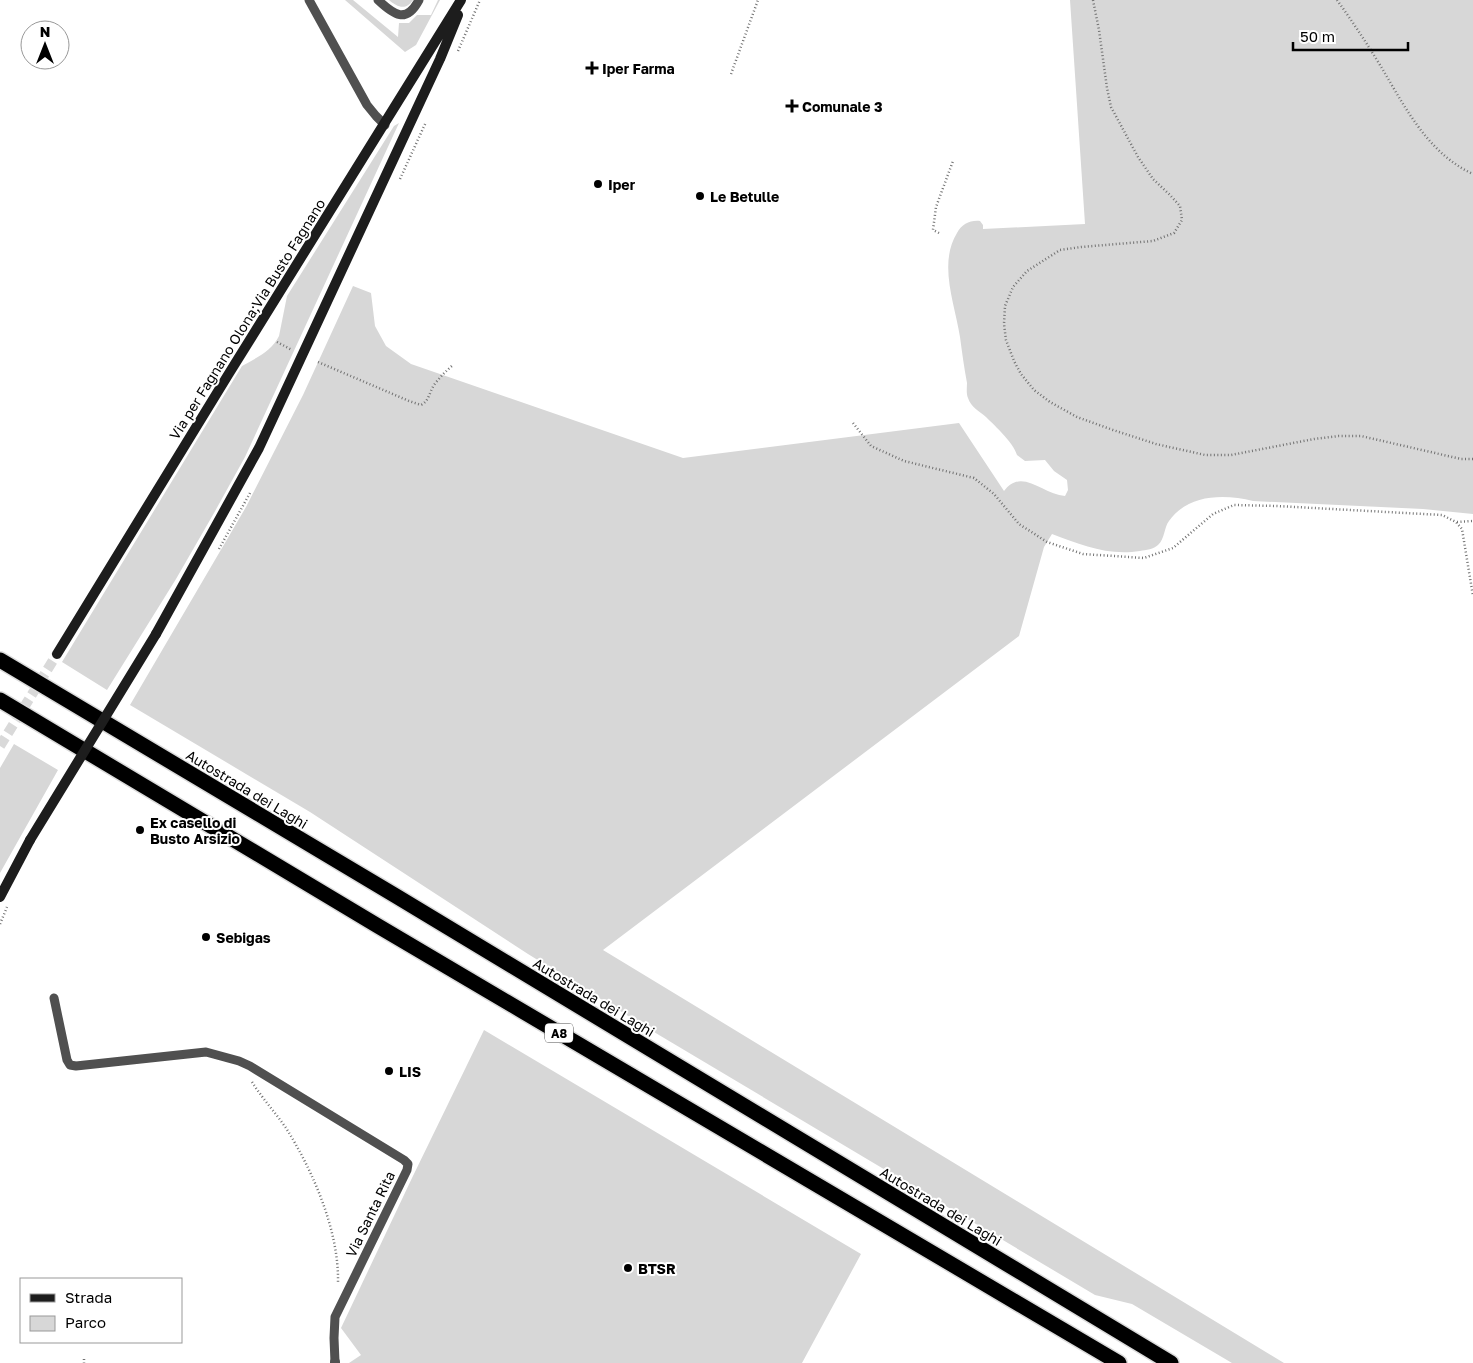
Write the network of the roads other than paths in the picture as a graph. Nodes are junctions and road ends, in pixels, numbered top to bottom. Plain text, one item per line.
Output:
1 (309, 0) edge
2 (378, 0) edge
3 (419, 0) edge
4 (463, 0) edge
5 (385, 124) junction
6 (57, 654) tunnel mouth
7 (0, 660) edge
8 (0, 700) edge
9 (0, 897) edge
10 (54, 998) dead end
11 (335, 1362) edge
12 (1119, 1363) edge
13 (1171, 1363) edge

1 - 5 lane
2 - 3 lane
4 - 5 main road, Via per Fagnano Olona;Via Busto Fagnano
4 - 9 main road, Via per Fagnano Olona;Via Busto Fagnano, bridge
5 - 6 main road, Via per Fagnano Olona;Via Busto Fagnano
7 - 13 highway, Autostrada dei Laghi / A8
8 - 12 highway, A8
10 - 11 lane, Via Santa Rita

